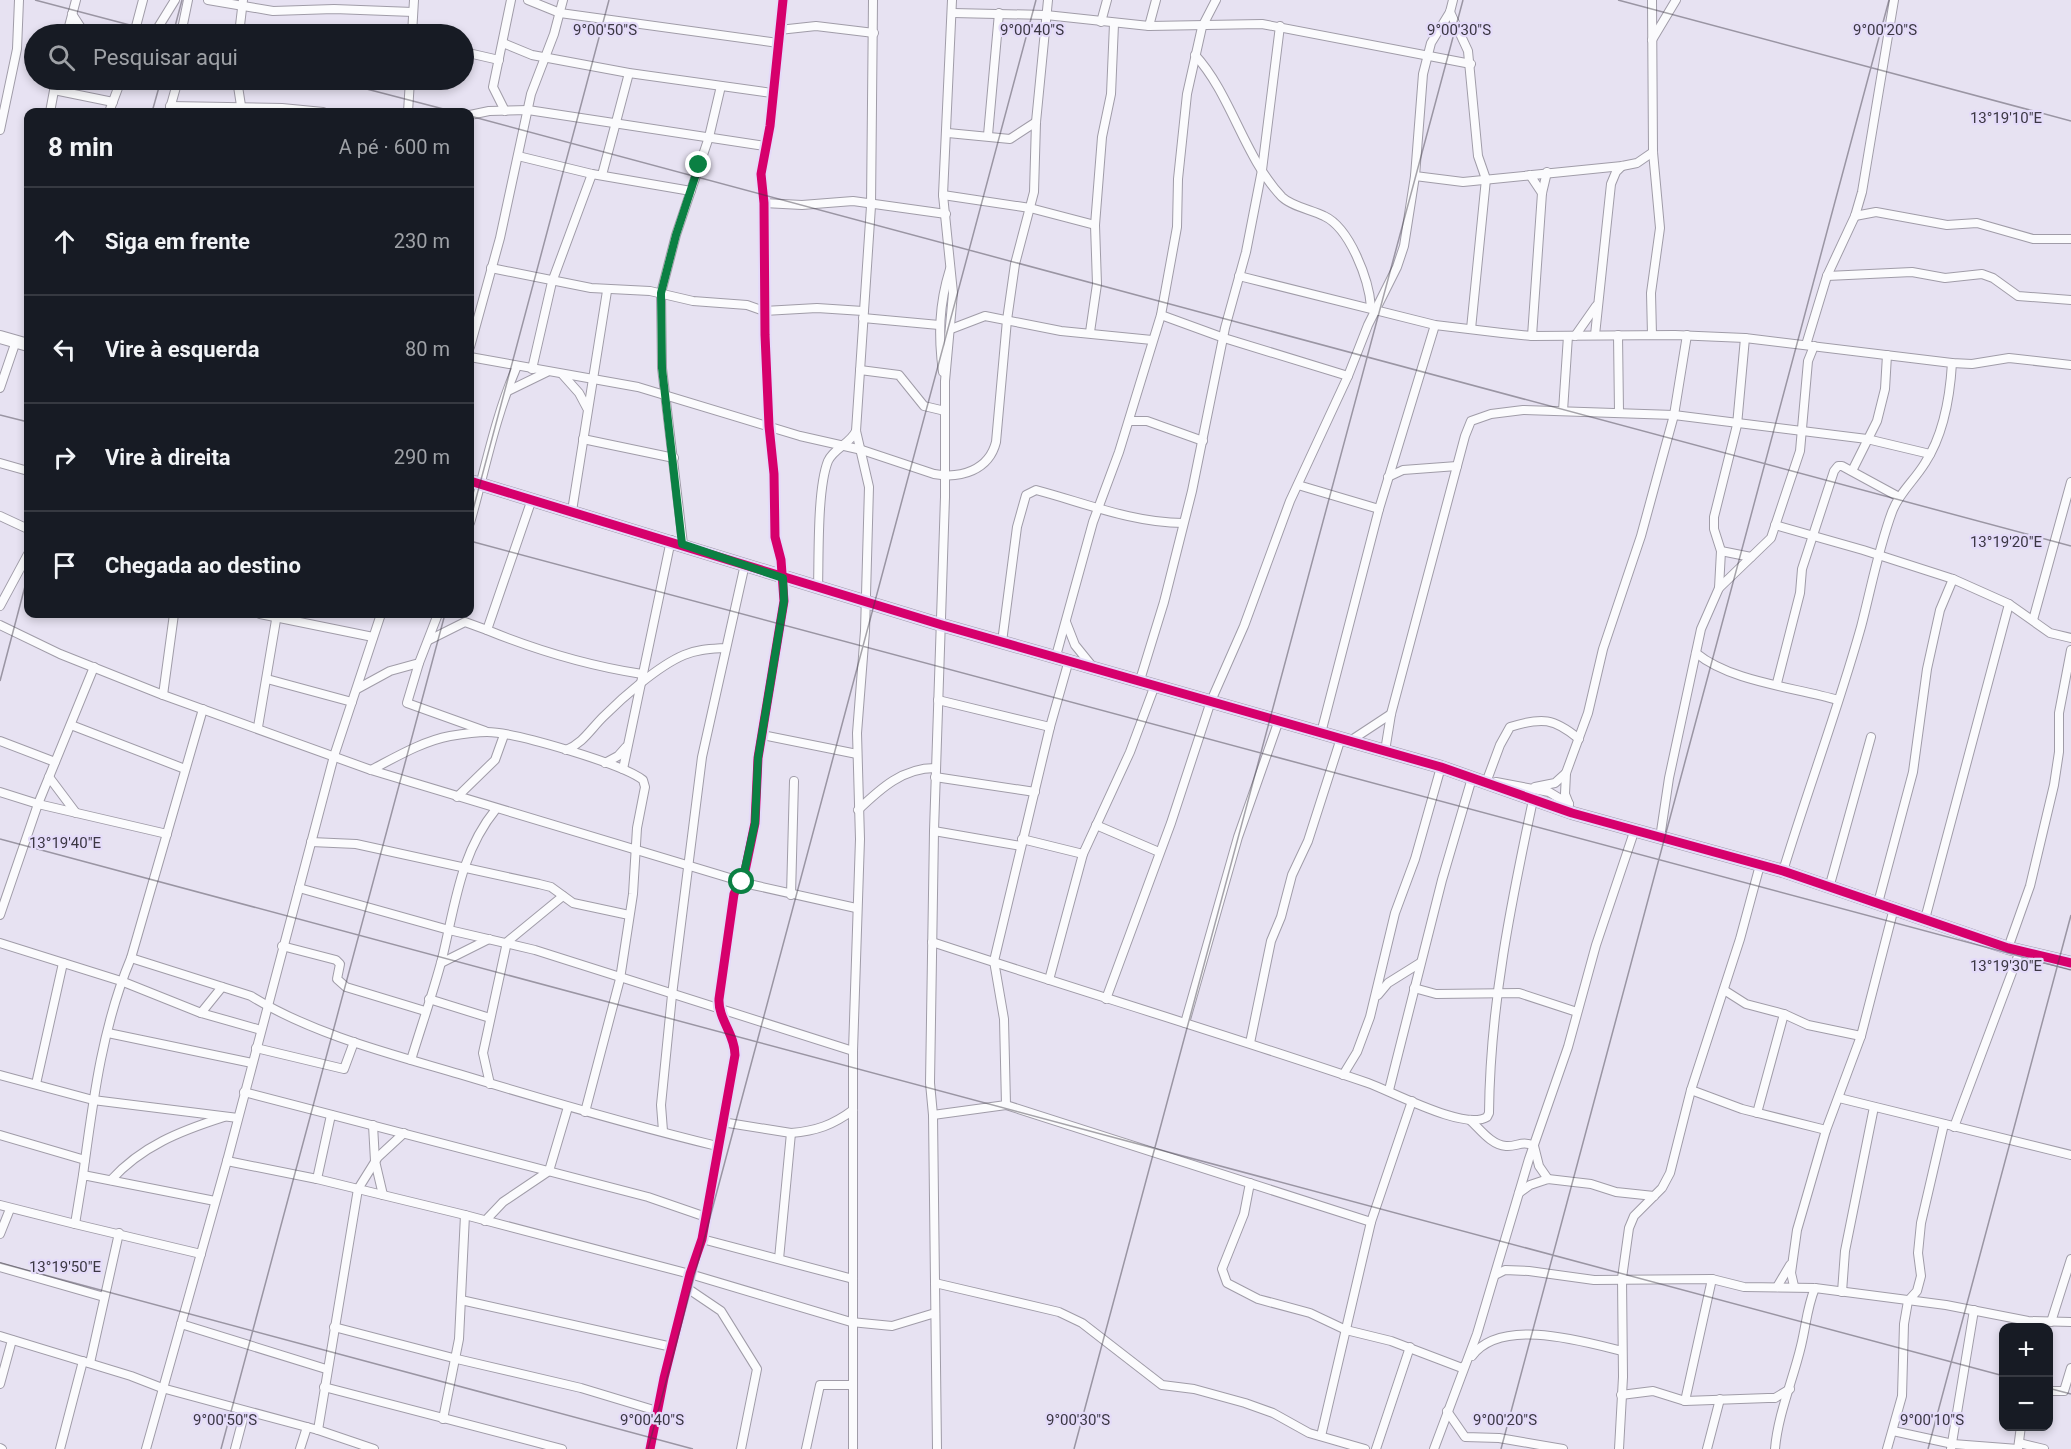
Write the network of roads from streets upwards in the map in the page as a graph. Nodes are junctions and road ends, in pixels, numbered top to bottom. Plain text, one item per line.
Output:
1 (19, 0) edge
2 (76, 0) edge
3 (143, 0) edge
4 (175, 0) edge
5 (188, 0) edge
6 (208, 0) edge
7 (352, 0) edge
8 (414, 0) edge
9 (511, 0) edge
10 (528, 0) edge
11 (563, 0) edge
12 (783, 0) edge
13 (873, 0) edge
14 (952, 0) edge
15 (1048, 0) edge
16 (1107, 0) edge
17 (1156, 0) edge
18 (1216, 0) edge
19 (1453, 0) edge
20 (1653, 0) edge
21 (1676, 0) edge
22 (1894, 0) edge
23 (243, 3) edge
24 (352, 10) junction
25 (413, 12) junction
26 (1450, 12) junction
27 (560, 13) junction
28 (953, 13) junction
29 (999, 13) junction
30 (72, 14) junction
31 (1046, 15) junction
32 (1101, 22) junction
33 (70, 24) edge
34 (78, 24) edge
35 (137, 24) edge
36 (160, 24) edge
37 (183, 24) edge
38 (240, 24) edge
39 (412, 24) edge
40 (1114, 24) junction
41 (1149, 26) junction
42 (1280, 26) junction
43 (1202, 27) junction
44 (779, 30) junction
45 (874, 33) junction
46 (1652, 40) junction
47 (503, 43) junction
48 (778, 44) junction
49 (474, 54) edge
50 (1196, 55) junction
51 (546, 56) junction
52 (1427, 56) junction
53 (500, 60) junction
54 (1471, 64) junction
55 (629, 73) junction
56 (721, 86) junction
57 (54, 90) joint
58 (116, 90) edge
59 (175, 90) edge
60 (239, 90) edge
61 (409, 90) edge
62 (772, 93) junction
63 (113, 102) junction
64 (51, 108) edge
65 (111, 108) edge
66 (170, 108) edge
67 (242, 108) edge
68 (408, 108) edge
69 (528, 110) junction
70 (506, 111) junction
71 (474, 115) edge
72 (1036, 122) junction
73 (617, 124) junction
74 (0, 130) edge
75 (948, 133) junction
76 (988, 135) junction
77 (709, 137) junction
78 (765, 146) junction
79 (1653, 152) junction
80 (518, 156) junction
81 (1622, 166) junction
82 (1262, 170) junction
83 (1547, 172) junction
84 (592, 174) junction
85 (602, 175) junction
86 (1530, 175) junction
87 (1415, 176) junction
88 (1486, 179) junction
89 (692, 191) junction
90 (1542, 193) junction
91 (943, 195) junction
92 (764, 203) junction
93 (871, 206) junction
94 (1030, 208) junction
95 (946, 214) junction
96 (1855, 216) junction
97 (1095, 225) junction
98 (2071, 239) edge
99 (952, 263) junction
100 (491, 268) junction
101 (1239, 276) junction
102 (1827, 276) junction
103 (552, 282) junction
104 (607, 291) junction
105 (661, 293) junction
106 (2071, 300) edge
107 (1597, 306) junction
108 (1375, 308) junction
109 (764, 311) junction
110 (863, 315) junction
111 (1161, 315) junction
112 (1007, 320) junction
113 (939, 325) junction
114 (1435, 325) junction
115 (951, 329) junction
116 (1471, 329) junction
117 (474, 332) edge
118 (1090, 332) junction
119 (1595, 335) junction
120 (1618, 335) junction
121 (1652, 335) junction
122 (1687, 335) junction
123 (1532, 336) junction
124 (1572, 336) junction
125 (0, 337) edge
126 (1224, 338) junction
127 (1746, 338) junction
128 (1152, 340) junction
129 (22, 343) edge
130 (1810, 346) junction
131 (1887, 354) junction
132 (474, 358) edge
133 (1952, 363) junction
134 (2071, 365) edge
135 (517, 366) junction
136 (532, 369) junction
137 (860, 370) junction
138 (547, 372) junction
139 (563, 375) junction
140 (1348, 376) junction
141 (595, 379) junction
142 (945, 381) junction
143 (0, 388) edge
144 (508, 391) junction
145 (667, 396) junction
146 (587, 408) junction
147 (945, 411) junction
148 (1563, 411) junction
149 (1619, 412) junction
150 (1674, 415) junction
151 (1129, 421) junction
152 (1737, 425) junction
153 (769, 426) junction
154 (856, 431) junction
155 (1802, 431) junction
156 (583, 439) junction
157 (1867, 439) junction
158 (1203, 441) junction
159 (844, 446) junction
160 (862, 450) junction
161 (1930, 454) junction
162 (674, 458) junction
163 (0, 463) edge
164 (1457, 465) junction
165 (24, 470) edge
166 (1852, 471) junction
167 (945, 476) junction
168 (1388, 477) junction
169 (476, 482) edge
170 (2071, 482) edge
171 (1298, 485) junction
172 (1899, 497) junction
173 (532, 499) junction
174 (2069, 501) edge
175 (1099, 507) junction
176 (1378, 508) junction
177 (572, 511) junction
178 (0, 516) edge
179 (1184, 523) junction
180 (1775, 525) junction
181 (24, 527) edge
182 (1815, 536) junction
183 (677, 542) junction
184 (1721, 551) junction
185 (1878, 554) junction
186 (1751, 557) junction
187 (24, 561) edge
188 (745, 564) junction
189 (783, 578) junction
190 (1953, 579) junction
191 (818, 588) junction
192 (1719, 588) junction
193 (866, 602) junction
194 (2009, 604) junction
195 (0, 606) edge
196 (173, 618) edge
197 (277, 618) edge
198 (290, 618) edge
199 (380, 618) edge
200 (437, 618) edge
201 (2033, 620) junction
202 (1065, 621) junction
203 (0, 625) edge
204 (942, 625) junction
205 (487, 630) junction
206 (373, 637) junction
207 (2071, 638) edge
208 (428, 641) junction
209 (1002, 642) junction
210 (726, 648) junction
211 (2071, 650) edge
212 (1695, 653) junction
213 (1056, 656) junction
214 (1070, 660) junction
215 (419, 663) junction
216 (1710, 665) junction
217 (1092, 666) junction
218 (94, 667) junction
219 (1692, 669) junction
220 (642, 674) junction
221 (267, 679) junction
222 (1140, 680) junction
223 (1777, 684) junction
224 (1155, 685) junction
225 (640, 686) junction
226 (357, 689) junction
227 (163, 695) junction
228 (938, 700) junction
229 (1838, 700) junction
230 (1211, 701) junction
231 (352, 702) junction
232 (203, 709) junction
233 (1391, 714) junction
234 (1279, 720) junction
235 (70, 725) junction
236 (258, 727) junction
237 (1050, 727) junction
238 (488, 732) junction
239 (1321, 733) junction
240 (504, 735) junction
241 (762, 735) junction
242 (1871, 737) dead end
243 (1345, 740) junction
244 (1579, 740) junction
245 (0, 741) edge
246 (628, 745) junction
247 (566, 750) junction
248 (1386, 751) junction
249 (857, 754) junction
250 (334, 756) junction
251 (55, 762) junction
252 (605, 763) junction
253 (1441, 767) junction
254 (185, 769) junction
255 (623, 769) junction
256 (370, 770) junction
257 (935, 773) junction
258 (1566, 773) junction
259 (49, 777) junction
260 (1479, 779) junction
261 (794, 781) dead end
262 (0, 792) edge
263 (1035, 792) junction
264 (1533, 794) junction
265 (457, 797) junction
266 (38, 804) junction
267 (1569, 804) junction
268 (496, 809) junction
269 (858, 810) junction
270 (76, 813) junction
271 (1586, 817) junction
272 (1096, 825) junction
273 (934, 831) junction
274 (1634, 832) junction
275 (167, 834) junction
276 (1660, 838) junction
277 (311, 842) junction
278 (1022, 843) junction
279 (635, 851) junction
280 (1159, 852) junction
281 (1083, 854) junction
282 (689, 864) junction
283 (1760, 865) junction
284 (462, 867) junction
285 (1783, 871) junction
286 (742, 882) junction
287 (299, 888) junction
288 (1829, 888) junction
289 (791, 895) junction
290 (563, 896) junction
291 (1878, 903) junction
292 (1894, 908) junction
293 (856, 909) junction
294 (0, 915) edge
295 (629, 915) junction
296 (1925, 919) junction
297 (449, 930) junction
298 (489, 939) junction
299 (507, 942) junction
300 (932, 942) junction
301 (1, 946) edge
302 (282, 946) junction
303 (2014, 949) junction
304 (131, 958) junction
305 (994, 961) junction
306 (63, 963) junction
307 (441, 963) junction
308 (1420, 963) junction
309 (2071, 963) edge
310 (620, 979) junction
311 (1048, 980) junction
312 (121, 981) junction
313 (222, 987) junction
314 (1414, 988) junction
315 (1724, 990) junction
316 (1497, 993) junction
317 (672, 995) junction
318 (1376, 998) junction
319 (429, 999) junction
320 (1106, 999) junction
321 (268, 1007) junction
322 (719, 1009) junction
323 (425, 1011) junction
324 (1578, 1012) junction
325 (201, 1013) junction
326 (1784, 1014) junction
327 (490, 1018) junction
328 (1185, 1023) junction
329 (261, 1030) junction
330 (108, 1033) junction
331 (1861, 1036) junction
332 (354, 1042) junction
333 (1250, 1043) junction
334 (256, 1048) junction
335 (853, 1051) junction
336 (411, 1060) junction
337 (252, 1062) junction
338 (0, 1075) edge
339 (1343, 1075) junction
340 (36, 1084) junction
341 (490, 1084) junction
342 (1389, 1090) junction
343 (1691, 1090) junction
344 (244, 1092) junction
345 (1839, 1098) junction
346 (93, 1100) junction
347 (1412, 1101) junction
348 (1006, 1105) junction
349 (568, 1107) junction
350 (1874, 1107) junction
351 (853, 1110) junction
352 (585, 1112) junction
353 (1757, 1113) junction
354 (332, 1115) junction
355 (933, 1115) junction
356 (226, 1117) junction
357 (238, 1118) junction
358 (1470, 1120) junction
359 (722, 1122) junction
360 (1944, 1124) junction
361 (373, 1125) junction
362 (1954, 1127) junction
363 (1826, 1130) junction
364 (663, 1131) junction
365 (404, 1133) junction
366 (790, 1133) junction
367 (0, 1135) edge
368 (717, 1146) junction
369 (1534, 1146) junction
370 (2071, 1155) edge
371 (85, 1160) junction
372 (227, 1161) junction
373 (375, 1161) junction
374 (549, 1171) junction
375 (83, 1174) junction
376 (317, 1179) junction
377 (1548, 1179) junction
378 (111, 1180) junction
379 (1250, 1183) junction
380 (358, 1189) junction
381 (1519, 1193) junction
382 (383, 1195) junction
383 (1654, 1196) junction
384 (215, 1201) junction
385 (0, 1205) edge
386 (10, 1209) junction
387 (465, 1215) junction
388 (706, 1217) junction
389 (485, 1221) junction
390 (1371, 1222) junction
391 (75, 1224) junction
392 (119, 1233) junction
393 (0, 1234) edge
394 (702, 1239) junction
395 (201, 1254) junction
396 (779, 1259) junction
397 (2071, 1260) edge
398 (1499, 1262) junction
399 (1792, 1262) junction
400 (0, 1267) edge
401 (1505, 1270) junction
402 (690, 1274) junction
403 (1495, 1275) junction
404 (1622, 1278) junction
405 (1712, 1278) junction
406 (853, 1279) junction
407 (935, 1282) junction
408 (1794, 1286) junction
409 (1777, 1287) junction
410 (687, 1288) junction
411 (1815, 1288) junction
412 (1842, 1292) junction
413 (104, 1297) junction
414 (461, 1300) junction
415 (1908, 1301) junction
416 (1974, 1310) junction
417 (935, 1313) junction
418 (851, 1322) junction
419 (2051, 1322) junction
420 (2071, 1322) edge
421 (181, 1324) junction
422 (334, 1327) junction
423 (1346, 1330) junction
424 (0, 1336) edge
425 (12, 1340) junction
426 (672, 1347) junction
427 (1410, 1347) junction
428 (1622, 1351) junction
429 (457, 1359) junction
430 (87, 1362) junction
431 (1462, 1368) junction
432 (2071, 1368) edge
433 (326, 1369) junction
434 (0, 1384) edge
435 (852, 1385) junction
436 (324, 1387) junction
437 (162, 1388) junction
438 (1790, 1389) junction
439 (2053, 1391) edge
440 (2068, 1392) edge
441 (1621, 1395) junction
442 (1720, 1399) junction
443 (1685, 1401) junction
444 (245, 1411) junction
445 (657, 1411) junction
446 (1447, 1411) junction
447 (443, 1419) junction
448 (307, 1427) junction
449 (318, 1430) junction
450 (1893, 1431) junction
451 (2020, 1431) edge
452 (1320, 1436) junction
453 (1952, 1447) edge
454 (2018, 1447) edge
455 (370, 1448) edge
456 (60, 1449) edge
457 (146, 1449) edge
458 (235, 1449) edge
459 (300, 1449) edge
460 (562, 1449) edge
461 (650, 1449) edge
462 (741, 1449) edge
463 (806, 1449) edge
464 (853, 1449) edge
465 (937, 1449) edge
466 (1365, 1449) edge
467 (1376, 1449) edge
468 (1434, 1449) edge
469 (1563, 1449) edge
470 (1618, 1449) edge
471 (1707, 1449) edge
472 (1775, 1449) edge
473 (1887, 1449) edge
474 (2044, 1449) edge

1 - 74 street
2 - 30 street
3 - 35 street
4 - 36 street
5 - 37 street
6 - 23 street
7 - 24 street
8 - 25 street
9 - 47 street
10 - 27 street
11 - 27 street
12 - 44 street
13 - 45 street
14 - 28 street
15 - 31 street
16 - 32 street
17 - 41 street
18 - 43 street
19 - 26 street
20 - 46 street
21 - 46 street
22 - 96 street
23 - 24 street
23 - 38 street
24 - 25 street
25 - 39 street
26 - 52 street
26 - 54 street
27 - 48 street
27 - 51 street
28 - 29 street
28 - 75 street
29 - 31 street
29 - 76 street
30 - 33 street
30 - 34 street
31 - 32 street
31 - 72 street
32 - 40 street
40 - 41 street
40 - 97 street
41 - 43 street
42 - 43 street
42 - 52 street
42 - 82 street
43 - 50 street
44 - 45 street
44 - 48 street
45 - 93 street
46 - 79 street
47 - 51 street
47 - 53 street
48 - 62 street
49 - 53 street
50 - 82 street
50 - 111 street
51 - 55 street
51 - 69 street
52 - 54 street
52 - 87 street
53 - 70 street
54 - 88 street
55 - 56 street
55 - 73 street
56 - 62 street
56 - 77 street
57 - 63 street
57 - 64 street
58 - 63 street
59 - 66 street
60 - 67 street
61 - 68 street
62 - 78 street
63 - 65 street
69 - 70 street
69 - 73 street
69 - 80 street
70 - 71 street
72 - 76 street
72 - 94 street
73 - 77 street
73 - 85 street
75 - 76 street
75 - 91 street
77 - 78 street
77 - 89 street
78 - 92 street
79 - 81 street
79 - 121 street
80 - 84 street
80 - 100 street
81 - 83 street
81 - 107 street
82 - 101 street
82 - 108 street
83 - 86 street
83 - 90 street
84 - 85 street
84 - 103 street
85 - 89 street
86 - 88 street
86 - 90 street
87 - 88 street
87 - 108 street
88 - 116 street
89 - 105 street
90 - 123 street
91 - 94 street
91 - 95 street
92 - 93 street
92 - 109 street
93 - 95 street
93 - 110 street
94 - 97 street
94 - 112 street
95 - 99 street
96 - 98 street
96 - 102 street
97 - 118 street
99 - 113 street
99 - 115 street
100 - 103 street
100 - 117 street
101 - 108 street
101 - 126 street
102 - 106 street
102 - 130 street
103 - 104 street
103 - 136 street
104 - 105 street
104 - 141 street
105 - 109 street
105 - 145 street
107 - 119 street
107 - 124 street
108 - 114 street
108 - 140 street
109 - 110 street
109 - 153 street
110 - 113 street
110 - 137 street
111 - 126 street
111 - 128 street
112 - 115 street
112 - 118 street
112 - 167 street
113 - 142 street
114 - 116 street
114 - 168 street
115 - 142 street
116 - 123 street
118 - 128 street
119 - 120 street
119 - 124 street
120 - 121 street
120 - 149 street
121 - 122 street
122 - 127 street
122 - 150 street
123 - 124 street
124 - 148 street
125 - 129 street
126 - 140 street
126 - 158 street
127 - 130 street
127 - 152 street
128 - 151 street
129 - 143 street
130 - 131 street
130 - 155 street
131 - 133 street
131 - 157 street
132 - 135 street
133 - 134 street
133 - 161 street
135 - 136 street
135 - 144 street
136 - 138 street
137 - 147 street
137 - 154 street
138 - 139 street
138 - 144 street
139 - 141 street
139 - 146 street
140 - 171 street
141 - 145 street
141 - 146 street
142 - 147 street
144 - 169 street
145 - 153 street
145 - 162 street
146 - 156 street
147 - 167 street
148 - 149 street
148 - 164 street
149 - 150 street
150 - 152 street
150 - 244 street
151 - 158 street
151 - 175 street
152 - 155 street
152 - 184 street
153 - 159 street
153 - 189 street
154 - 159 street
154 - 160 street
155 - 157 street
155 - 180 street
156 - 162 street
156 - 177 street
157 - 161 street
157 - 166 street
158 - 179 street
159 - 160 street
159 - 191 street
160 - 167 street
160 - 193 street
161 - 172 street
162 - 183 street
163 - 165 street
164 - 168 street
164 - 233 street
166 - 172 street
166 - 182 street
167 - 204 street
168 - 176 street
169 - 173 street
170 - 174 street
171 - 176 street
171 - 230 street
172 - 185 street
173 - 177 street
173 - 205 street
174 - 201 street
175 - 179 street
175 - 202 street
175 - 209 street
176 - 239 street
177 - 183 street
178 - 181 street
179 - 222 street
180 - 182 street
180 - 186 street
182 - 185 street
182 - 223 street
183 - 188 street
183 - 220 street
184 - 186 street
184 - 192 street
185 - 190 street
185 - 229 street
186 - 192 street
187 - 195 street
188 - 189 street
188 - 210 street
189 - 191 street
189 - 241 street
190 - 194 street
190 - 291 street
191 - 193 street
192 - 212 street
193 - 204 street
193 - 249 street
194 - 201 street
194 - 296 street
196 - 227 street
197 - 221 street
198 - 206 street
199 - 206 street
200 - 208 street
201 - 207 street
202 - 213 street
202 - 217 street
203 - 218 street
204 - 209 street
204 - 228 street
205 - 208 street
205 - 220 street
206 - 226 street
208 - 215 street
209 - 213 street
210 - 225 street
210 - 282 street
211 - 303 street
212 - 216 street
212 - 219 street
213 - 214 street
214 - 217 street
214 - 237 street
215 - 226 street
215 - 238 street
216 - 219 street
216 - 223 street
217 - 222 street
218 - 227 street
218 - 235 street
219 - 276 street
220 - 225 street
221 - 231 street
221 - 236 street
222 - 224 street
223 - 229 street
224 - 230 street
224 - 272 street
225 - 246 street
225 - 247 street
226 - 231 street
227 - 232 street
228 - 237 street
228 - 257 street
229 - 285 street
230 - 234 street
230 - 280 street
231 - 250 street
232 - 236 street
232 - 254 street
233 - 243 street
233 - 248 street
234 - 239 street
234 - 328 street
235 - 251 street
235 - 254 street
236 - 250 street
237 - 263 street
238 - 240 street
238 - 256 street
239 - 243 street
240 - 247 street
240 - 265 street
241 - 249 street
241 - 286 street
242 - 288 street
243 - 248 street
243 - 333 street
244 - 258 street
244 - 260 street
245 - 251 street
246 - 252 street
246 - 255 street
247 - 252 street
248 - 253 street
249 - 269 street
250 - 256 street
250 - 277 street
251 - 259 street
252 - 255 street
253 - 260 street
253 - 318 street
254 - 275 street
255 - 279 street
256 - 265 street
257 - 263 street
257 - 269 street
257 - 273 street
258 - 264 street
258 - 267 street
259 - 266 street
259 - 270 street
260 - 264 street
260 - 308 street
261 - 289 street
262 - 266 street
263 - 278 street
264 - 267 street
264 - 271 street
264 - 316 street
265 - 268 street
266 - 270 street
266 - 294 street
267 - 271 street
268 - 279 street
268 - 284 street
269 - 293 street
270 - 275 street
271 - 274 street
272 - 280 street
272 - 281 street
273 - 278 street
273 - 300 street
274 - 276 street
274 - 324 street
275 - 304 street
276 - 283 street
277 - 284 street
277 - 287 street
278 - 281 street
278 - 305 street
279 - 282 street
279 - 295 street
280 - 320 street
281 - 311 street
282 - 286 street
282 - 317 street
283 - 285 street
283 - 315 street
284 - 290 street
284 - 297 street
285 - 288 street
286 - 289 street
286 - 322 street
287 - 297 street
287 - 302 street
288 - 291 street
289 - 293 street
290 - 295 street
290 - 299 street
291 - 292 street
292 - 296 street
292 - 331 street
293 - 335 street
295 - 310 street
296 - 303 street
297 - 298 street
297 - 307 street
298 - 299 street
298 - 307 street
299 - 310 street
299 - 327 street
300 - 305 street
300 - 355 street
301 - 306 street
302 - 321 street
302 - 323 street
303 - 309 street
303 - 362 street
304 - 312 street
304 - 313 street
305 - 311 street
305 - 348 street
306 - 312 street
306 - 340 street
307 - 319 street
308 - 314 street
308 - 318 street
310 - 317 street
310 - 352 street
311 - 320 street
312 - 325 street
312 - 330 street
313 - 321 street
313 - 325 street
314 - 316 street
314 - 342 street
315 - 326 street
315 - 343 street
316 - 324 street
316 - 358 street
317 - 322 street
317 - 364 street
318 - 339 street
319 - 323 street
319 - 327 street
320 - 328 street
321 - 329 street
321 - 332 street
322 - 335 street
322 - 359 street
323 - 336 street
324 - 369 street
325 - 329 street
326 - 331 street
326 - 353 street
327 - 341 street
328 - 333 street
329 - 334 street
330 - 337 street
330 - 346 street
331 - 345 street
332 - 334 street
332 - 336 street
333 - 339 street
334 - 337 street
335 - 351 street
336 - 341 street
337 - 344 street
338 - 340 street
339 - 342 street
340 - 346 street
341 - 349 street
342 - 347 street
343 - 353 street
343 - 383 street
344 - 354 street
344 - 357 street
345 - 350 street
345 - 363 street
346 - 356 street
346 - 371 street
347 - 358 street
347 - 390 street
348 - 355 street
348 - 379 street
349 - 352 street
349 - 374 street
350 - 360 street
350 - 412 street
351 - 366 street
351 - 406 street
352 - 364 street
353 - 363 street
354 - 361 street
354 - 376 street
355 - 407 street
356 - 357 street
356 - 378 street
357 - 372 street
358 - 369 street
359 - 366 street
359 - 368 street
360 - 362 street
360 - 415 street
361 - 365 street
361 - 373 street
362 - 370 street
363 - 399 street
364 - 368 street
365 - 373 street
365 - 374 street
366 - 396 street
367 - 371 street
368 - 388 street
369 - 377 street
369 - 381 street
371 - 375 street
372 - 376 street
372 - 384 street
373 - 380 street
373 - 382 street
374 - 388 street
374 - 389 street
375 - 378 street
375 - 391 street
376 - 380 street
377 - 381 street
377 - 383 street
378 - 384 street
379 - 390 street
379 - 423 street
380 - 382 street
380 - 422 street
381 - 398 street
382 - 387 street
383 - 404 street
384 - 395 street
385 - 386 street
386 - 391 street
386 - 393 street
387 - 389 street
387 - 414 street
388 - 394 street
389 - 402 street
390 - 423 street
391 - 392 street
392 - 395 street
392 - 413 street
394 - 396 street
394 - 402 street
395 - 421 street
396 - 406 street
397 - 419 street
398 - 401 street
398 - 403 street
399 - 408 street
399 - 409 street
400 - 413 street
401 - 403 street
401 - 404 street
402 - 410 street
402 - 418 street
403 - 431 street
404 - 405 street
404 - 428 street
405 - 409 street
405 - 443 street
406 - 418 street
407 - 417 street
407 - 452 street
408 - 409 street
408 - 411 street
410 - 426 street
410 - 462 street
411 - 412 street
411 - 438 street
412 - 415 street
413 - 430 street
414 - 426 street
414 - 429 street
415 - 416 street
415 - 450 street
416 - 419 street
416 - 453 street
417 - 418 street
417 - 465 street
418 - 435 street
419 - 420 street
421 - 433 street
421 - 437 street
422 - 429 street
422 - 433 street
423 - 427 street
423 - 452 street
424 - 425 street
425 - 430 street
425 - 434 street
426 - 445 street
427 - 431 street
427 - 467 street
428 - 431 street
428 - 441 street
429 - 445 street
429 - 447 street
430 - 437 street
430 - 456 street
431 - 446 street
432 - 440 street
433 - 436 street
435 - 463 street
435 - 464 street
436 - 447 street
436 - 449 street
437 - 444 street
437 - 457 street
438 - 442 street
438 - 472 street
439 - 440 street
441 - 443 street
441 - 470 street
442 - 443 street
442 - 471 street
444 - 448 street
444 - 458 street
445 - 461 street
446 - 468 street
446 - 469 street
447 - 460 street
448 - 449 street
448 - 459 street
449 - 455 street
450 - 453 street
450 - 473 street
451 - 454 street
452 - 466 street
453 - 454 street
454 - 474 street

